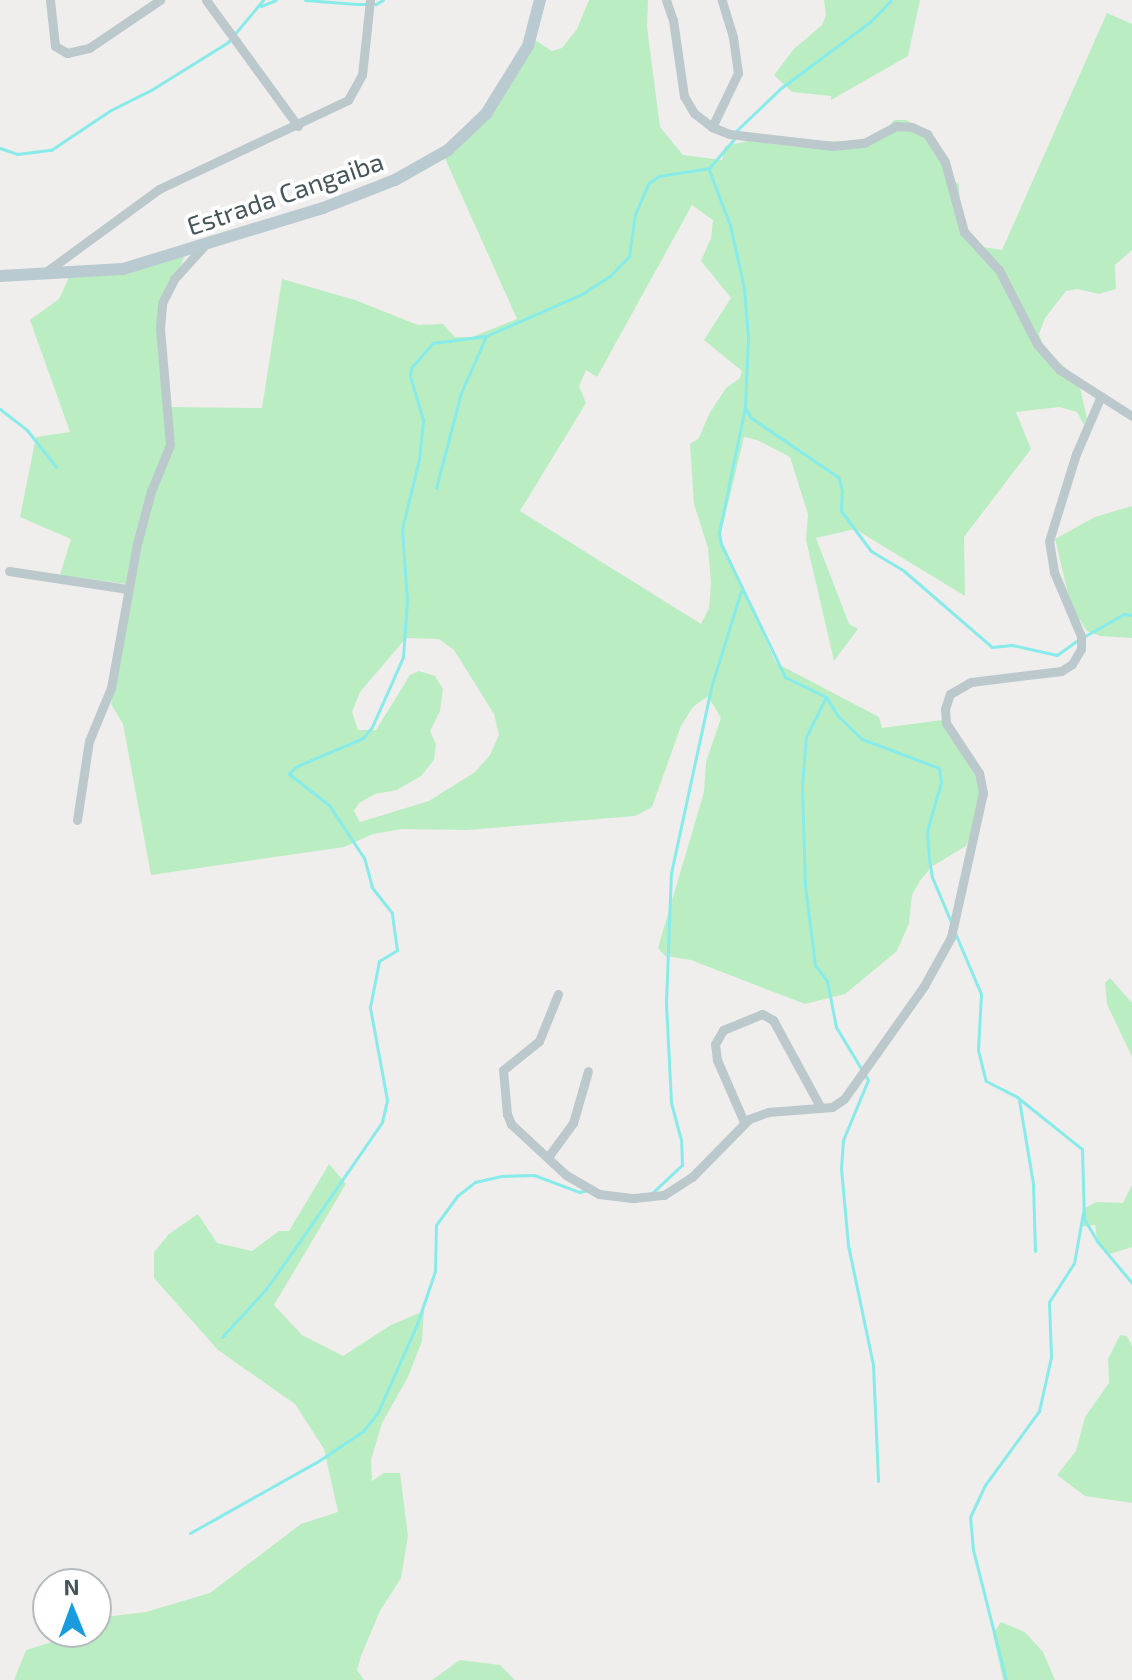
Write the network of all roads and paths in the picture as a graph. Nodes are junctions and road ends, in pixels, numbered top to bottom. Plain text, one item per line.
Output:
1 (50, 0) edge
2 (160, 0) edge
3 (206, 0) edge
4 (370, 0) edge
5 (666, 0) edge
6 (722, 0) edge
7 (544, 2) edge
8 (298, 126) junction
9 (712, 127) junction
10 (206, 243) junction
11 (43, 274) junction
12 (0, 276) edge
13 (1101, 396) junction
14 (1132, 416) edge
15 (9, 571) dead end
16 (128, 589) junction
17 (77, 820) dead end
18 (558, 994) dead end
19 (588, 1071) dead end
20 (821, 1108) junction
21 (744, 1122) junction
22 (548, 1157) junction

1 - 2 street
3 - 8 street
4 - 8 street
5 - 9 street
6 - 9 street
7 - 10 street, Estrada Cangaiba
8 - 11 street
9 - 13 street
10 - 11 street, Estrada Cangaiba
10 - 16 street
11 - 12 street, Estrada Cangaiba
13 - 14 street
13 - 20 street
15 - 16 street
16 - 17 street
18 - 22 street
19 - 22 street
20 - 21 street
20 - 21 street
21 - 22 street

